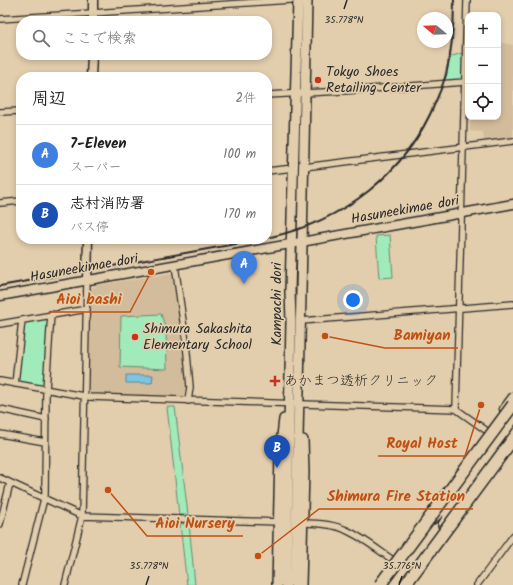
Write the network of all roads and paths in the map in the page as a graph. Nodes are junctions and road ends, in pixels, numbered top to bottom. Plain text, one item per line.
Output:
1 (93, 0) edge
2 (291, 0) edge
3 (298, 0) edge
4 (307, 0) edge
5 (467, 0) edge
6 (93, 16) edge
7 (105, 16) edge
8 (0, 19) edge
9 (16, 19) edge
10 (466, 48) edge
11 (92, 60) edge
12 (91, 72) edge
13 (465, 82) joint
14 (300, 93) junction
15 (272, 95) edge
16 (16, 111) edge
17 (0, 112) edge
18 (513, 141) edge
19 (463, 148) junction
20 (304, 166) junction
21 (294, 168) junction
22 (272, 170) edge
23 (16, 202) edge
24 (0, 204) edge
25 (513, 204) edge
26 (462, 214) junction
27 (303, 242) junction
28 (88, 244) edge
29 (292, 244) junction
30 (175, 265) junction
31 (87, 280) junction
32 (0, 296) edge
33 (513, 304) edge
34 (87, 308) junction
35 (460, 308) junction
36 (51, 314) junction
37 (22, 320) junction
38 (301, 322) junction
39 (0, 324) edge
40 (0, 382) edge
41 (15, 384) junction
42 (46, 390) junction
43 (84, 396) junction
44 (513, 397) edge
45 (188, 401) junction
46 (513, 405) edge
47 (295, 406) junction
48 (0, 409) edge
49 (456, 409) junction
50 (46, 418) junction
51 (513, 418) edge
52 (513, 427) edge
53 (487, 431) junction
54 (0, 434) edge
55 (513, 441) edge
56 (45, 442) junction
57 (488, 457) junction
58 (0, 478) edge
59 (10, 483) junction
60 (43, 498) junction
61 (1, 512) edge
62 (82, 516) junction
63 (279, 522) junction
64 (303, 523) junction
65 (0, 524) edge
66 (412, 534) junction
67 (513, 536) edge
68 (428, 552) junction
69 (393, 560) junction
70 (22, 585) edge
71 (65, 585) edge
72 (277, 585) edge
73 (286, 585) edge
74 (295, 585) edge
75 (301, 585) edge
76 (374, 585) edge
77 (380, 585) edge
78 (405, 585) edge
79 (477, 585) edge

1 - 6 street
2 - 7 street
3 - 14 main road, Kampachi dori
4 - 14 main road, Kampachi dori
5 - 10 street
8 - 9 street
11 - 12 street
13 - 14 street
13 - 19 street
14 - 15 street
14 - 20 main road, Kampachi dori
14 - 21 main road, Kampachi dori
16 - 17 street
18 - 19 street
19 - 20 street
19 - 26 street
20 - 27 main road, Kampachi dori
21 - 22 street
21 - 29 main road, Kampachi dori
23 - 24 street
25 - 26 street, Hasuneekimae dori
26 - 27 street, Hasuneekimae dori
26 - 35 street
27 - 29 street, Hasuneekimae dori
27 - 38 main road, Kampachi dori
28 - 31 street
29 - 30 street, Hasuneekimae dori
29 - 47 main road, Kampachi dori
30 - 31 street, Hasuneekimae dori
30 - 45 street
31 - 32 street, Hasuneekimae dori
31 - 34 street
33 - 35 street
34 - 36 street
34 - 43 street
35 - 38 street
35 - 49 street
36 - 37 street
36 - 42 street
37 - 39 street
37 - 41 street
38 - 47 main road, Kampachi dori
40 - 41 street
41 - 42 street
42 - 43 street
42 - 50 street
43 - 45 street
43 - 62 street
44 - 53 street
45 - 47 street
46 - 77 highway, bridge
47 - 49 street
47 - 63 main road
47 - 64 main road
47 - 73 main road, Kampachi dori
47 - 74 main road, Kampachi dori
48 - 50 street
49 - 53 street
50 - 56 street
51 - 57 highway
52 - 57 highway
53 - 66 street
54 - 56 street
55 - 68 street
55 - 78 highway, bridge
56 - 60 street
57 - 66 highway
57 - 68 highway
58 - 59 street
59 - 60 street
59 - 61 street
60 - 62 street
60 - 70 street
61 - 65 street
62 - 63 street
62 - 71 street
63 - 72 main road
64 - 69 street
64 - 75 main road
66 - 69 street
67 - 79 street
68 - 78 street
69 - 76 street

